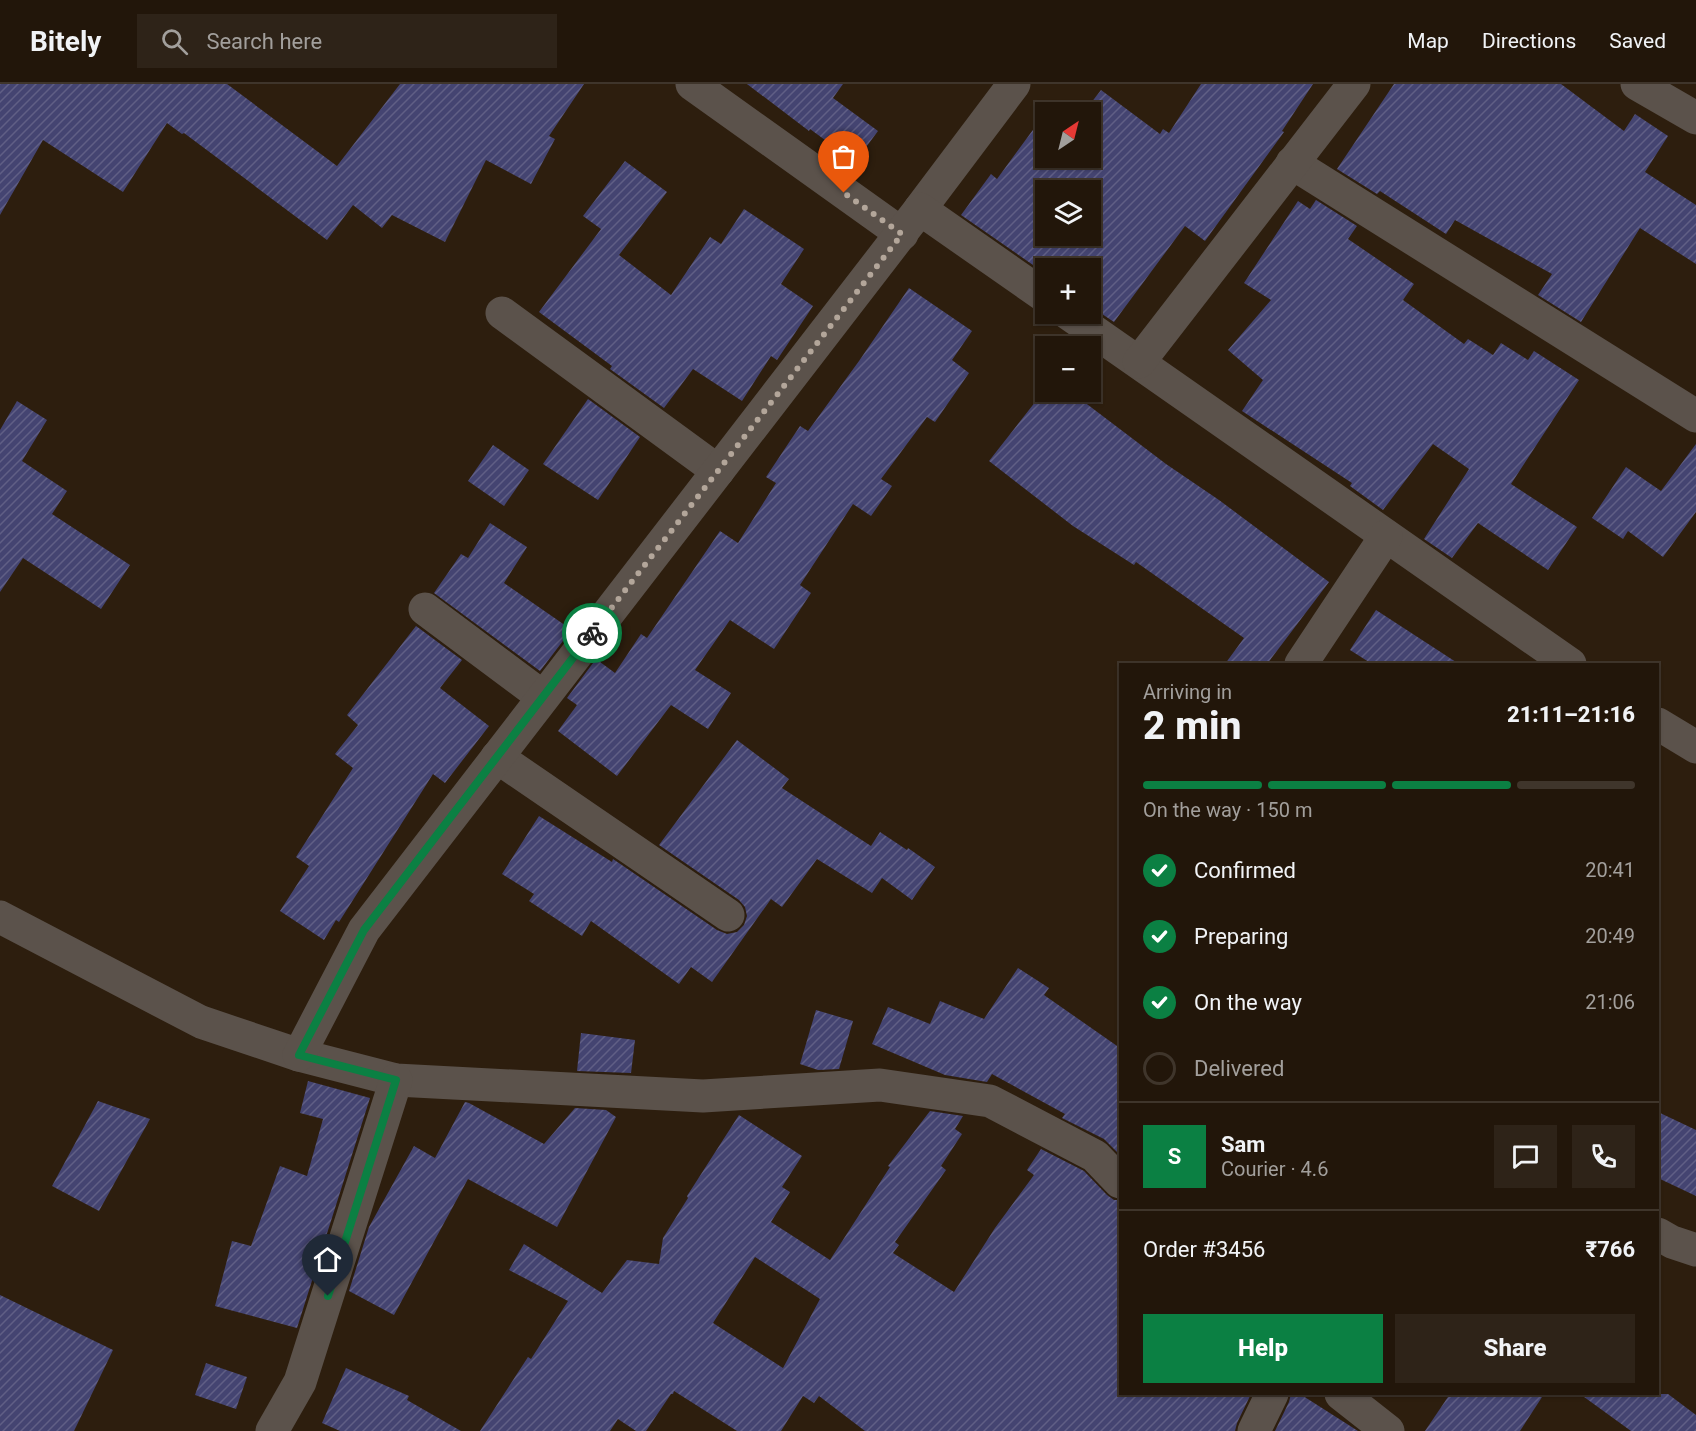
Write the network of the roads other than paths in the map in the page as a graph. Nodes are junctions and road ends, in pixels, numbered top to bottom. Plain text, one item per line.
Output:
1 (692, 84) edge
2 (1014, 84) edge
3 (1354, 84) edge
4 (1637, 84) edge
5 (1696, 118) edge
6 (1292, 163) junction
7 (911, 222) junction
8 (1035, 291) edge
9 (502, 313) dead end
10 (1083, 324) edge
11 (1139, 363) junction
12 (1696, 416) edge
13 (718, 471) junction
14 (1386, 536) junction
15 (424, 609) dead end
16 (1302, 663) edge
17 (1569, 663) edge
18 (543, 698) junction
19 (1659, 725) edge
20 (1696, 747) edge
21 (497, 757) junction
22 (728, 915) dead end
23 (0, 917) edge
24 (299, 1055) junction
25 (396, 1080) junction
26 (1119, 1181) edge
27 (1659, 1235) edge
28 (1696, 1250) edge
29 (1272, 1395) edge
30 (1342, 1395) edge
31 (272, 1431) edge
32 (1254, 1431) edge
33 (1388, 1431) edge

1 - 7 street
2 - 7 street
3 - 6 street
4 - 5 street
6 - 11 street
6 - 12 street
7 - 8 street
7 - 13 street
9 - 13 street
10 - 11 street
11 - 14 street
13 - 18 street
14 - 16 street
14 - 17 street
15 - 18 street
18 - 21 street
19 - 20 street
21 - 22 street
21 - 24 street
23 - 24 street
24 - 25 street
25 - 26 street
25 - 31 street
27 - 28 street
29 - 32 street
30 - 33 street

